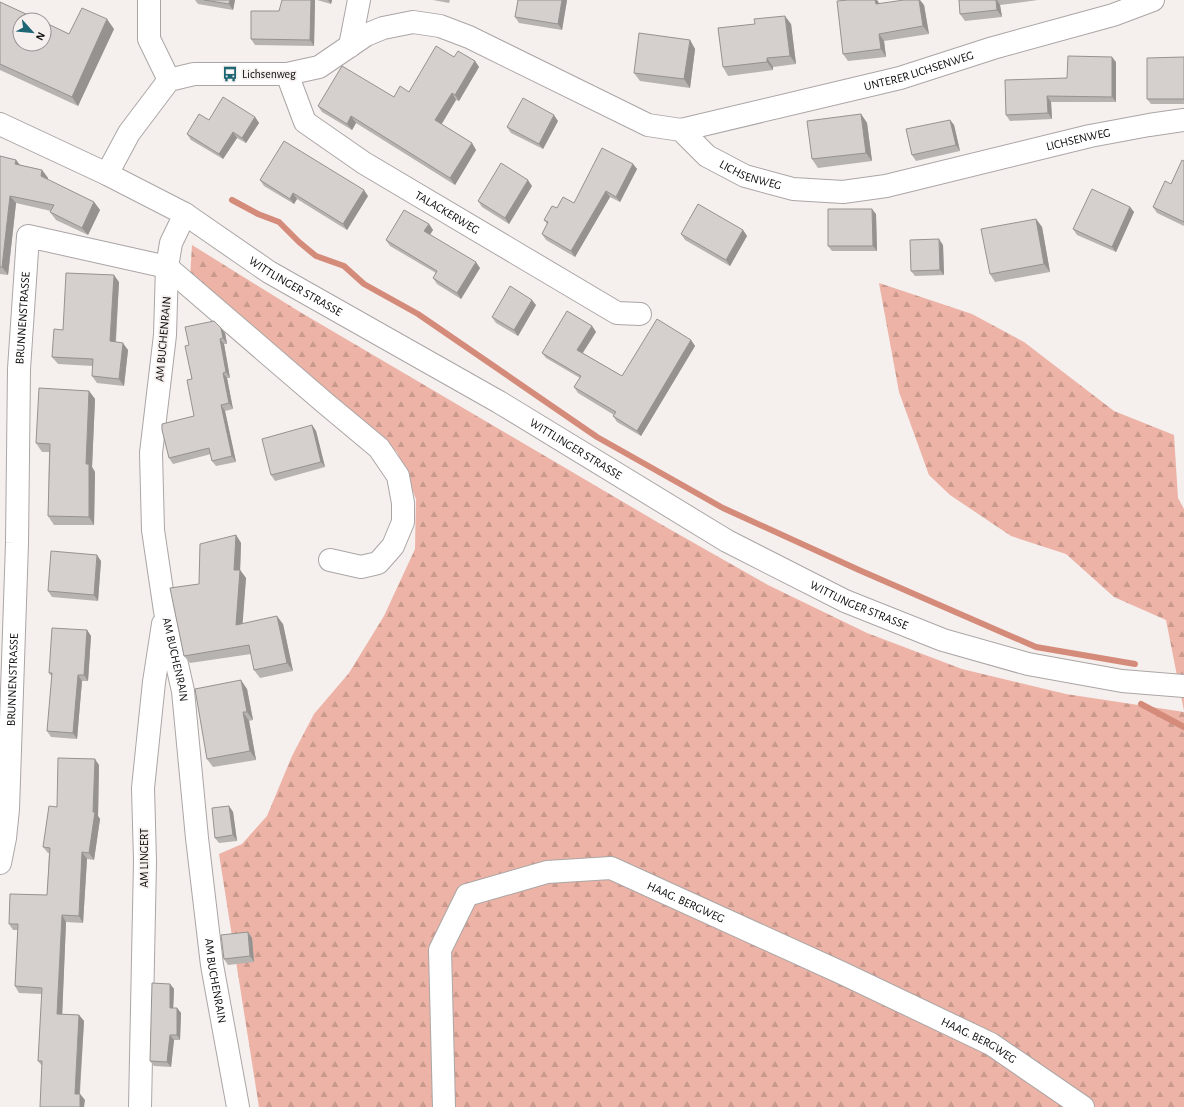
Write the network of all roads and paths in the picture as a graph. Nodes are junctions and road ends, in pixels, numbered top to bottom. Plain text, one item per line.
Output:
1 (149, 0) edge
2 (359, 0) edge
3 (1153, 0) edge
4 (350, 46) junction
5 (287, 74) junction
6 (170, 80) junction
7 (1184, 120) edge
8 (0, 124) edge
9 (681, 130) junction
10 (107, 174) junction
11 (185, 214) junction
12 (167, 267) junction
13 (640, 314) dead end
14 (9, 543) edge
15 (330, 560) dead end
16 (165, 610) junction
17 (1184, 686) edge
18 (4, 810) edge
19 (0, 863) edge
20 (140, 1107) edge
21 (238, 1107) edge
22 (444, 1107) edge
23 (1083, 1107) edge

1 - 6 street
2 - 4 street
3 - 9 street, UNTERER LICHSENWEG
4 - 5 street
4 - 9 street
5 - 6 street
5 - 13 street, TALACKERWEG
6 - 10 street
7 - 9 street, LICHSENWEG
8 - 10 street, WITTLINGER STRASSE
10 - 11 street, WITTLINGER STRASSE
11 - 12 street, AM BUCHENRAIN
11 - 17 street, WITTLINGER STRASSE
12 - 14 street, BRUNNENSTRASSE
12 - 15 street
12 - 16 street, AM BUCHENRAIN
14 - 18 street, BRUNNENSTRASSE
16 - 20 street, AM LINGERT
16 - 21 street, AM BUCHENRAIN
18 - 19 street, BRUNNENSTRASSE
22 - 23 street, HAAG. BERGWEG

